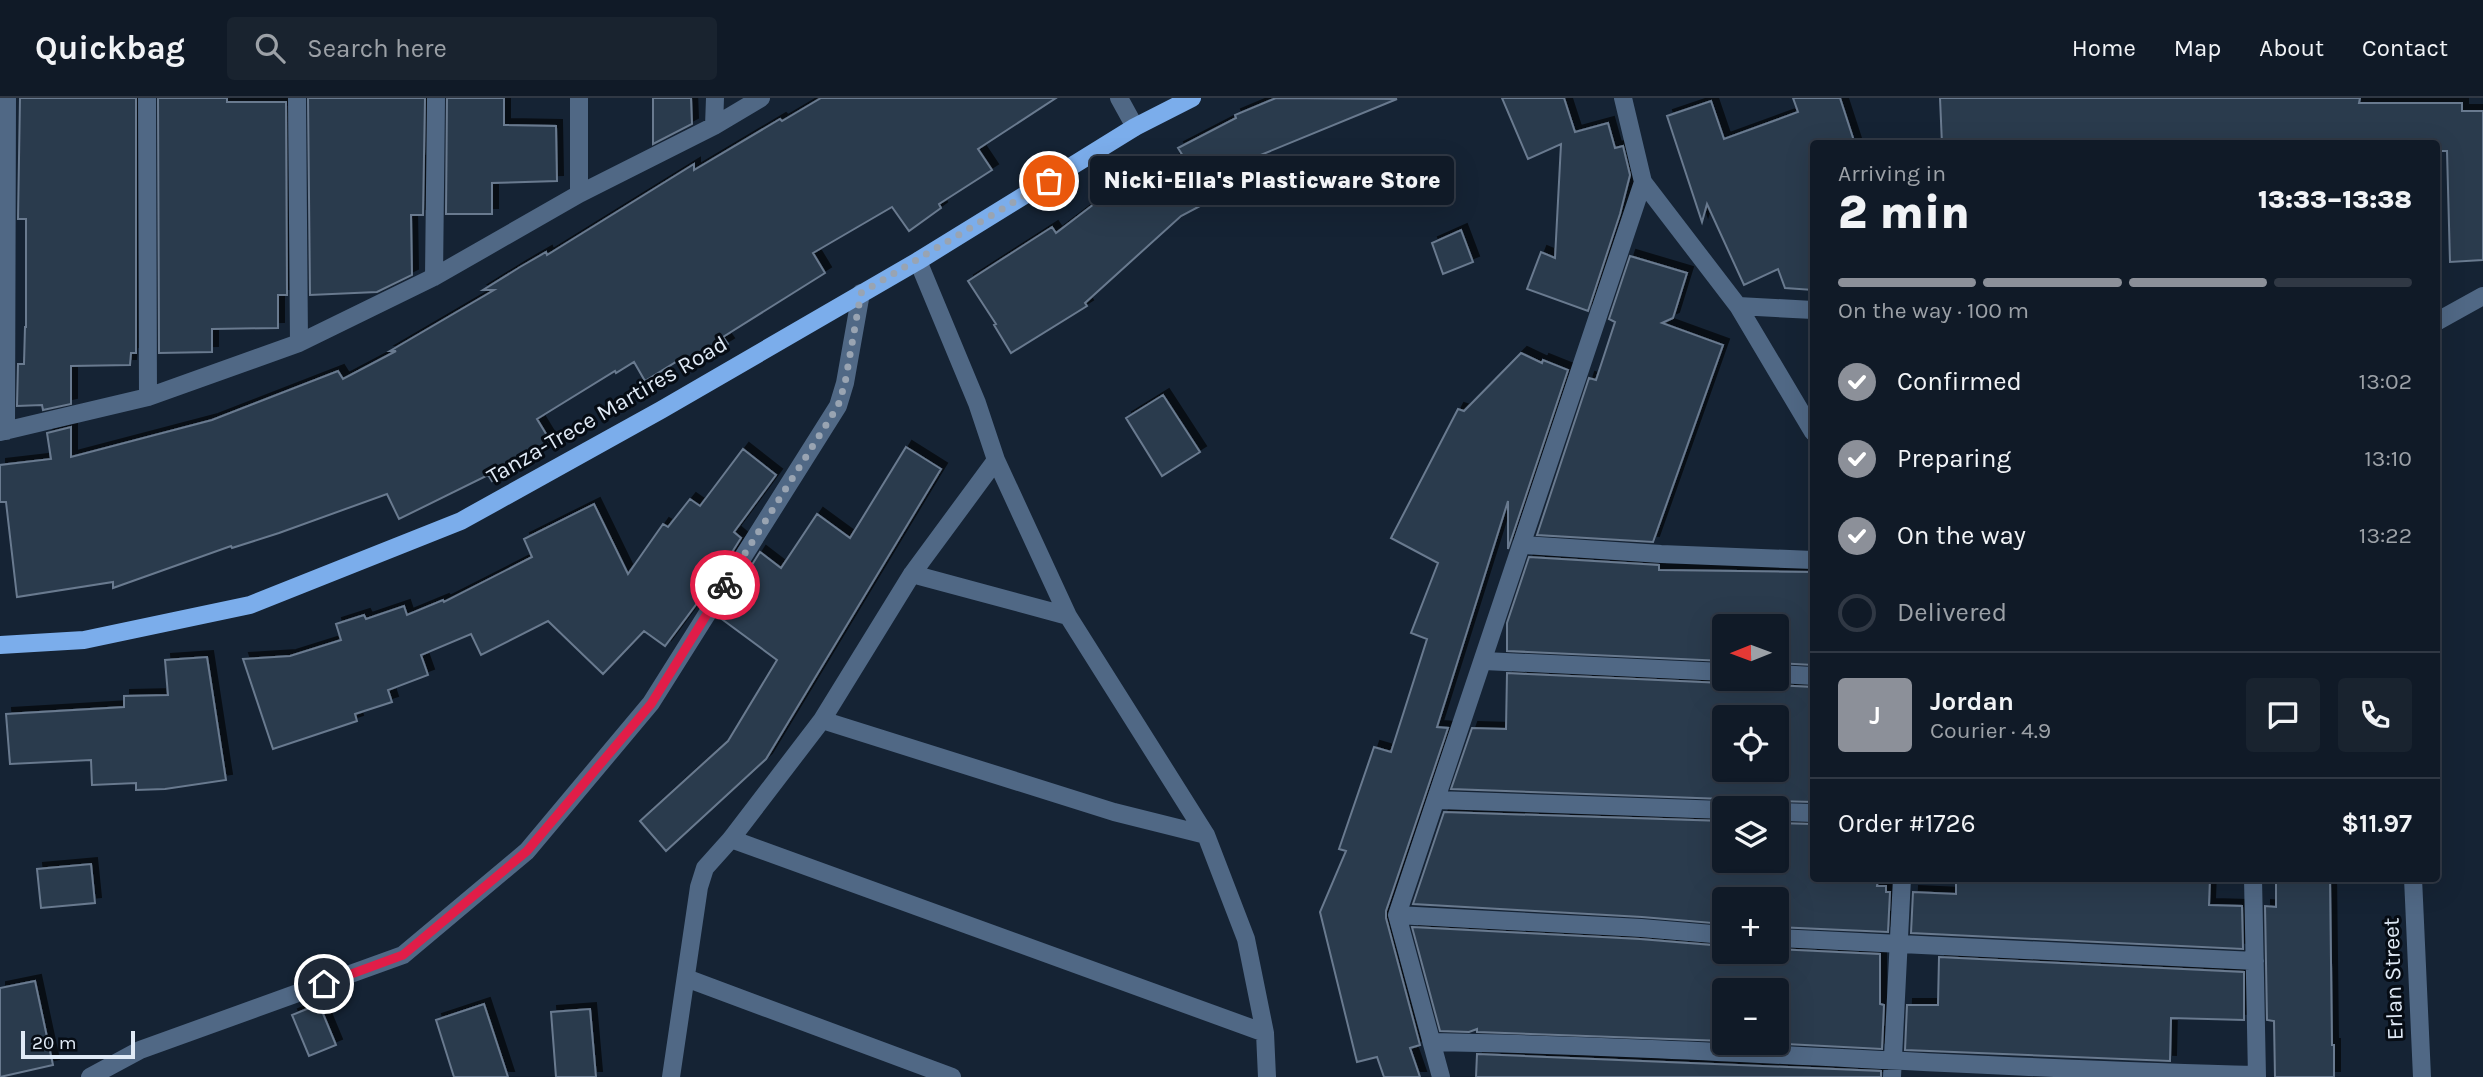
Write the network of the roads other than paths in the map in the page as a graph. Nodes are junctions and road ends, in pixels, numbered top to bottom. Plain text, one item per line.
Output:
1 (7, 98) edge
2 (147, 98) edge
3 (297, 98) edge
4 (436, 98) edge
5 (579, 98) edge
6 (715, 98) edge
7 (761, 98) edge
8 (1119, 98) edge
9 (1190, 98) edge
10 (1623, 98) edge
11 (714, 125) junction
12 (1135, 127) junction
13 (1643, 182) junction
14 (579, 194) junction
15 (918, 261) junction
16 (434, 277) junction
17 (861, 293) junction
18 (2483, 296) edge
19 (1738, 306) junction
20 (1810, 310) edge
21 (2440, 320) edge
22 (299, 344) junction
23 (148, 397) junction
24 (1810, 427) edge
25 (3, 431) edge
26 (996, 460) junction
27 (1522, 544) junction
28 (1810, 560) edge
29 (912, 574) junction
30 (1068, 616) junction
31 (0, 645) edge
32 (1484, 661) junction
33 (1712, 671) edge
34 (1789, 675) edge
35 (1810, 676) edge
36 (822, 720) junction
37 (1437, 800) junction
38 (1712, 810) edge
39 (1789, 813) edge
40 (1810, 814) edge
41 (1206, 835) junction
42 (731, 839) junction
43 (1902, 882) edge
44 (2253, 882) edge
45 (2413, 882) edge
46 (1397, 915) junction
47 (1712, 934) edge
48 (1789, 940) edge
49 (1899, 945) junction
50 (2255, 961) junction
51 (686, 978) junction
52 (1265, 1033) junction
53 (1432, 1042) junction
54 (1893, 1068) edge
55 (2256, 1076) edge
56 (90, 1077) edge
57 (671, 1077) edge
58 (952, 1077) edge
59 (1267, 1077) edge
60 (1441, 1077) edge
61 (2422, 1077) edge

1 - 25 street
2 - 23 street
3 - 22 street
4 - 16 street
5 - 14 street
6 - 11 street
7 - 11 street
8 - 12 street
9 - 12 main road, Tanza-Trece Martires Road
10 - 13 street
11 - 14 street
12 - 15 main road, Tanza-Trece Martires Road
13 - 19 street
13 - 27 street
14 - 16 street
15 - 17 main road, Tanza-Trece Martires Road
15 - 26 street
16 - 22 street
17 - 31 main road, Tanza-Trece Martires Road
17 - 56 street
18 - 21 street
19 - 20 street
19 - 24 street
22 - 23 street
23 - 25 street
26 - 29 street
26 - 30 street
27 - 28 street
27 - 32 street
29 - 30 street
29 - 36 street
30 - 41 street
32 - 33 street
32 - 37 street
34 - 35 street
36 - 41 street
36 - 42 street
37 - 38 street
37 - 46 street
39 - 40 street
41 - 52 street
42 - 51 street
42 - 52 street
43 - 49 street
44 - 50 street
45 - 61 street, Erlan Street
46 - 47 street
46 - 53 street
48 - 49 street
49 - 50 street
49 - 54 street
50 - 55 street
51 - 57 street
51 - 58 street
52 - 59 street
53 - 54 street
53 - 60 street
54 - 55 street

